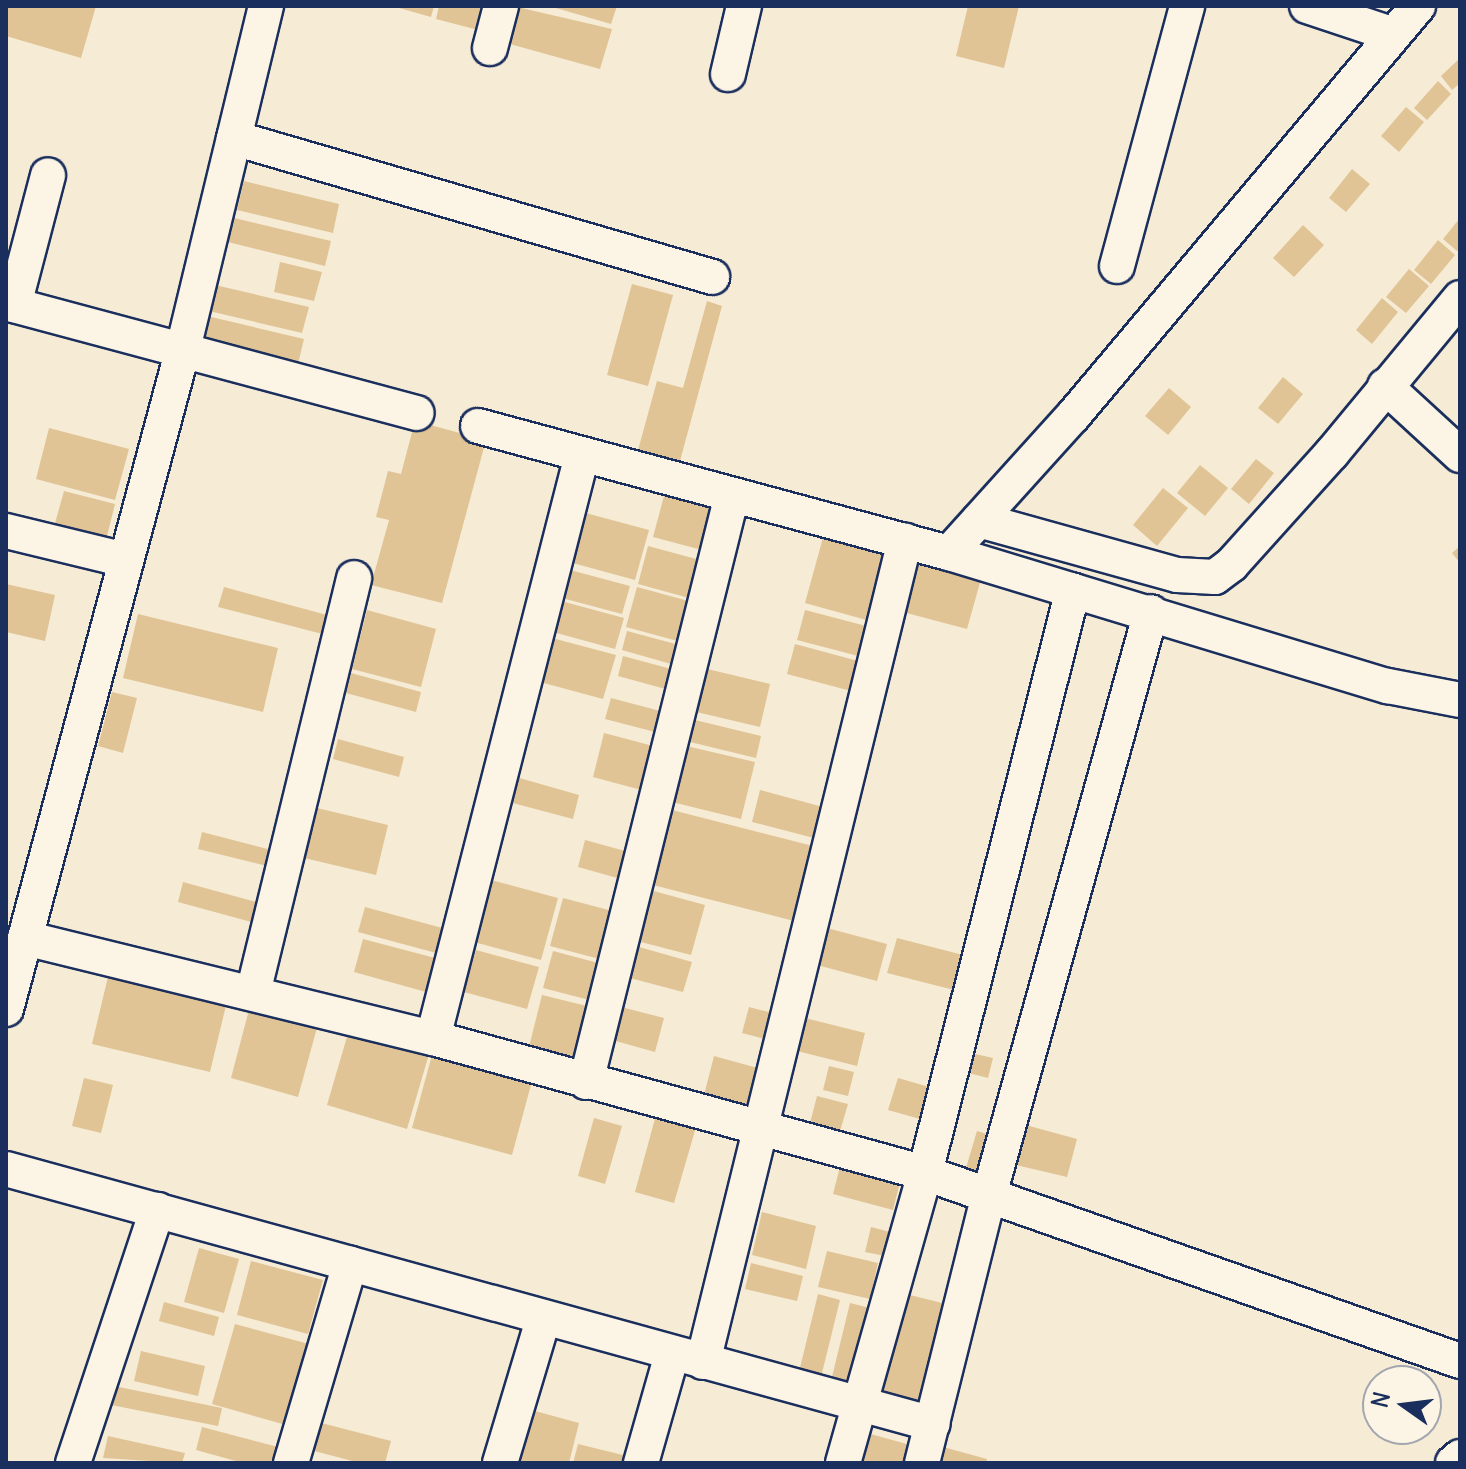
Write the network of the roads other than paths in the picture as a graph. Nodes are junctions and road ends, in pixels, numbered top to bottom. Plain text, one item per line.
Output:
1 (266, 6) edge
2 (501, 6) edge
3 (744, 6) edge
4 (1187, 6) edge
5 (1418, 6) edge
6 (1320, 8) edge
7 (1391, 34) junction
8 (490, 48) dead end
9 (728, 74) dead end
10 (234, 138) junction
11 (48, 175) dead end
12 (1117, 266) dead end
13 (712, 277) dead end
14 (1460, 298) edge
15 (10, 304) edge
16 (183, 349) junction
17 (1385, 386) junction
18 (417, 413) dead end
19 (478, 426) dead end
20 (582, 455) junction
21 (1460, 455) edge
22 (732, 495) junction
23 (979, 520) junction
24 (6, 531) edge
25 (905, 540) junction
26 (949, 553) junction
27 (126, 560) junction
28 (354, 578) dead end
29 (1073, 590) junction
30 (1151, 612) junction
31 (1460, 700) edge
32 (25, 938) junction
33 (253, 993) junction
34 (8, 994) edge
35 (433, 1038) junction
36 (586, 1082) junction
37 (762, 1132) junction
38 (6, 1169) edge
39 (925, 1173) junction
40 (988, 1199) junction
41 (157, 1210) junction
42 (350, 1264) junction
43 (543, 1320) junction
44 (688, 1358) junction
45 (1460, 1361) edge
46 (859, 1403) junction
47 (933, 1424) junction
48 (1460, 1457) edge
49 (73, 1463) edge
50 (291, 1463) edge
51 (500, 1463) edge
52 (641, 1463) edge
53 (843, 1463) edge
54 (922, 1463) edge
55 (1453, 1463) edge

1 - 10 street
2 - 8 street
3 - 9 street
4 - 12 street
5 - 7 street
6 - 7 street
7 - 23 street
10 - 13 street
10 - 16 street
11 - 15 street
14 - 17 street
15 - 16 street
16 - 18 street
16 - 27 street
17 - 21 street
17 - 23 street
19 - 20 street
20 - 22 street
20 - 35 street
22 - 25 street
22 - 36 street
23 - 26 street
24 - 27 street
25 - 26 street
25 - 37 street
26 - 29 street
27 - 32 street
28 - 33 street
29 - 30 street
29 - 39 street
30 - 31 street
30 - 40 street
32 - 33 street
32 - 34 street
33 - 35 street
35 - 36 street
36 - 37 street
37 - 39 street
37 - 44 street
38 - 41 street
39 - 40 street
39 - 46 street
40 - 45 street
40 - 47 street
41 - 42 street
41 - 49 street
42 - 43 street
42 - 50 street
43 - 44 street
43 - 51 street
44 - 46 street
44 - 52 street
46 - 47 street
46 - 53 street
47 - 54 street
48 - 55 street

